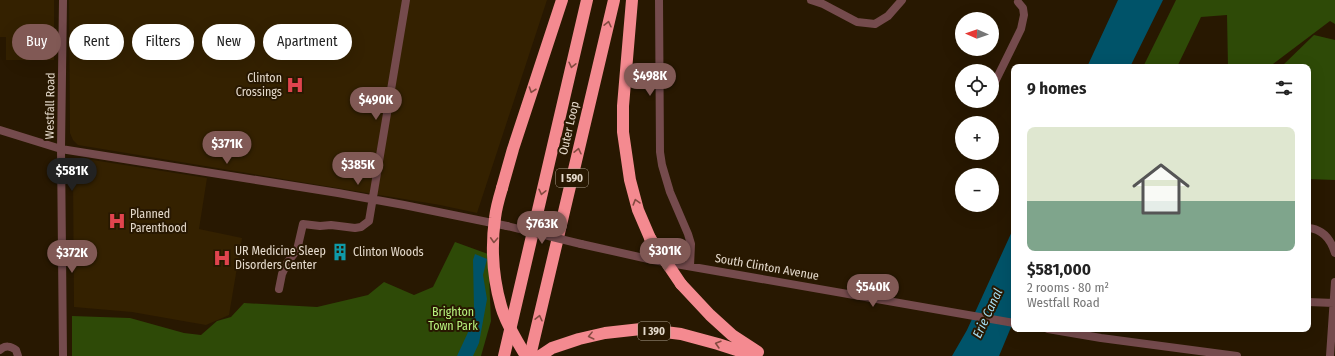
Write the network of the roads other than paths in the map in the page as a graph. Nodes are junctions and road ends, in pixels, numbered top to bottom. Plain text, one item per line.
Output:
1 (63, 0) edge
2 (406, 0) edge
3 (562, 0) edge
4 (587, 0) edge
5 (614, 0) edge
6 (632, 0) edge
7 (659, 0) edge
8 (811, 0) edge
9 (902, 0) edge
10 (1017, 1) edge
11 (999, 74) edge
12 (1, 131) edge
13 (0, 140) edge
14 (61, 149) junction
15 (374, 200) junction
16 (1311, 229) edge
17 (1335, 253) edge
18 (690, 266) junction
19 (1335, 282) edge
20 (279, 289) dead end
21 (1311, 302) edge
22 (1334, 303) junction
23 (1011, 322) edge
24 (1066, 332) edge
25 (0, 350) edge
26 (18, 356) edge
27 (63, 356) edge
28 (504, 356) edge
29 (526, 356) edge
30 (530, 356) edge
31 (540, 356) edge
32 (756, 356) edge
33 (764, 356) edge
34 (1237, 356) edge
35 (1330, 356) edge

1 - 14 street, Westfall Road
2 - 15 street
3 -> 29 highway, bridge
4 -> 28 highway, Outer Loop / I 590
30 -> 5 highway, Outer Loop / I 590
33 -> 6 highway, bridge
7 - 18 street
8 - 9 street
10 - 11 street
12 - 13 street
12 - 14 street, South Clinton Avenue
14 - 15 street, South Clinton Avenue
14 - 27 street, Westfall Road
15 - 18 street, South Clinton Avenue, bridge
15 - 20 street
16 - 17 street
18 - 23 street, South Clinton Avenue
19 - 22 street
21 - 22 street
22 - 35 street
24 - 34 street
25 - 26 street
32 -> 31 highway, I 390

